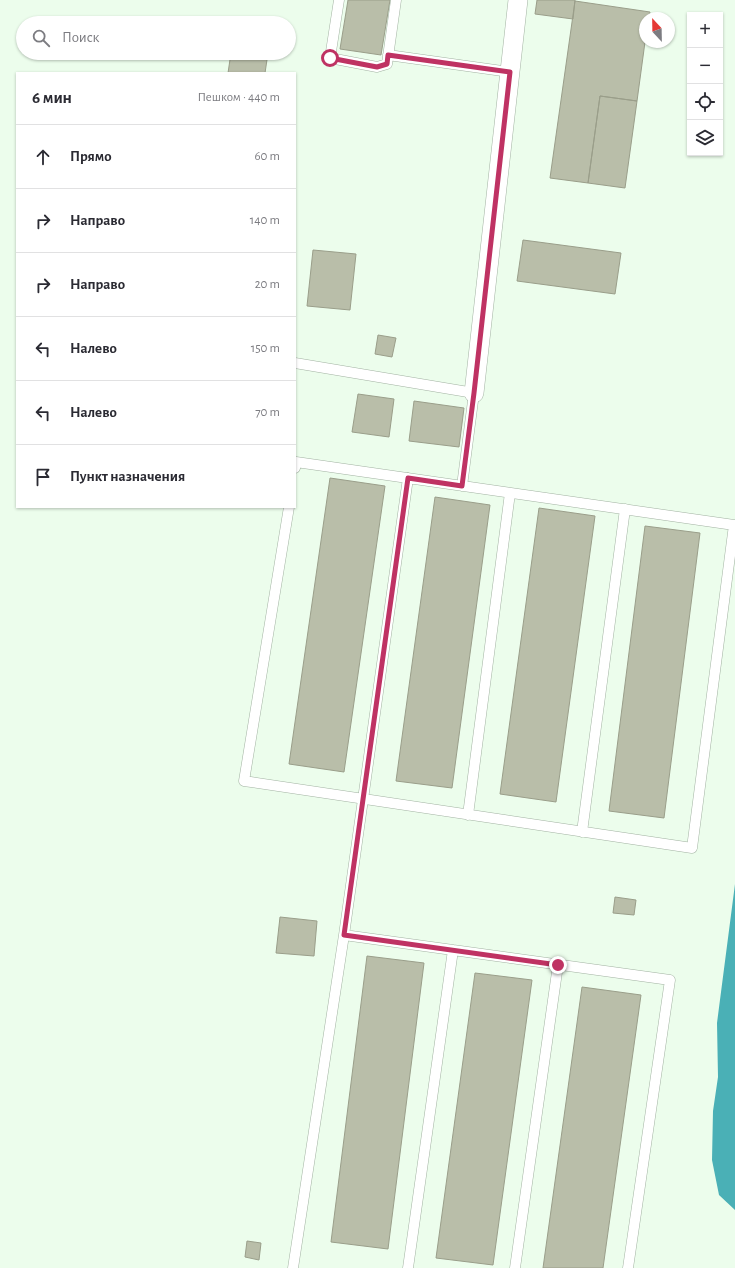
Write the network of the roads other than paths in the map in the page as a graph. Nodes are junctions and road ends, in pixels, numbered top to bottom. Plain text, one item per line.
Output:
1 (339, 0) edge
2 (396, 0) edge
3 (518, 0) edge
4 (388, 55) junction
5 (510, 72) junction
6 (296, 363) edge
7 (474, 393) junction
8 (296, 462) edge
9 (408, 478) junction
10 (462, 486) junction
11 (510, 493) junction
12 (289, 508) edge
13 (624, 509) junction
14 (362, 799) junction
15 (468, 815) junction
16 (582, 832) junction
17 (344, 935) junction
18 (453, 950) junction
19 (558, 965) junction
20 (293, 1268) edge
21 (408, 1268) edge
22 (515, 1268) edge
23 (628, 1268) edge

1 - 4 lane
2 - 4 lane
3 - 5 street
4 - 5 lane
5 - 7 street
6 - 7 lane
7 - 10 lane
8 - 9 lane
9 - 10 lane
9 - 14 lane
10 - 11 lane
11 - 13 lane
11 - 15 lane
12 - 14 lane
13 - 16 lane
13 - 16 lane
14 - 15 lane
14 - 17 lane
15 - 16 lane
17 - 18 lane
17 - 20 lane
18 - 19 lane
18 - 21 lane
19 - 22 lane
19 - 23 lane

